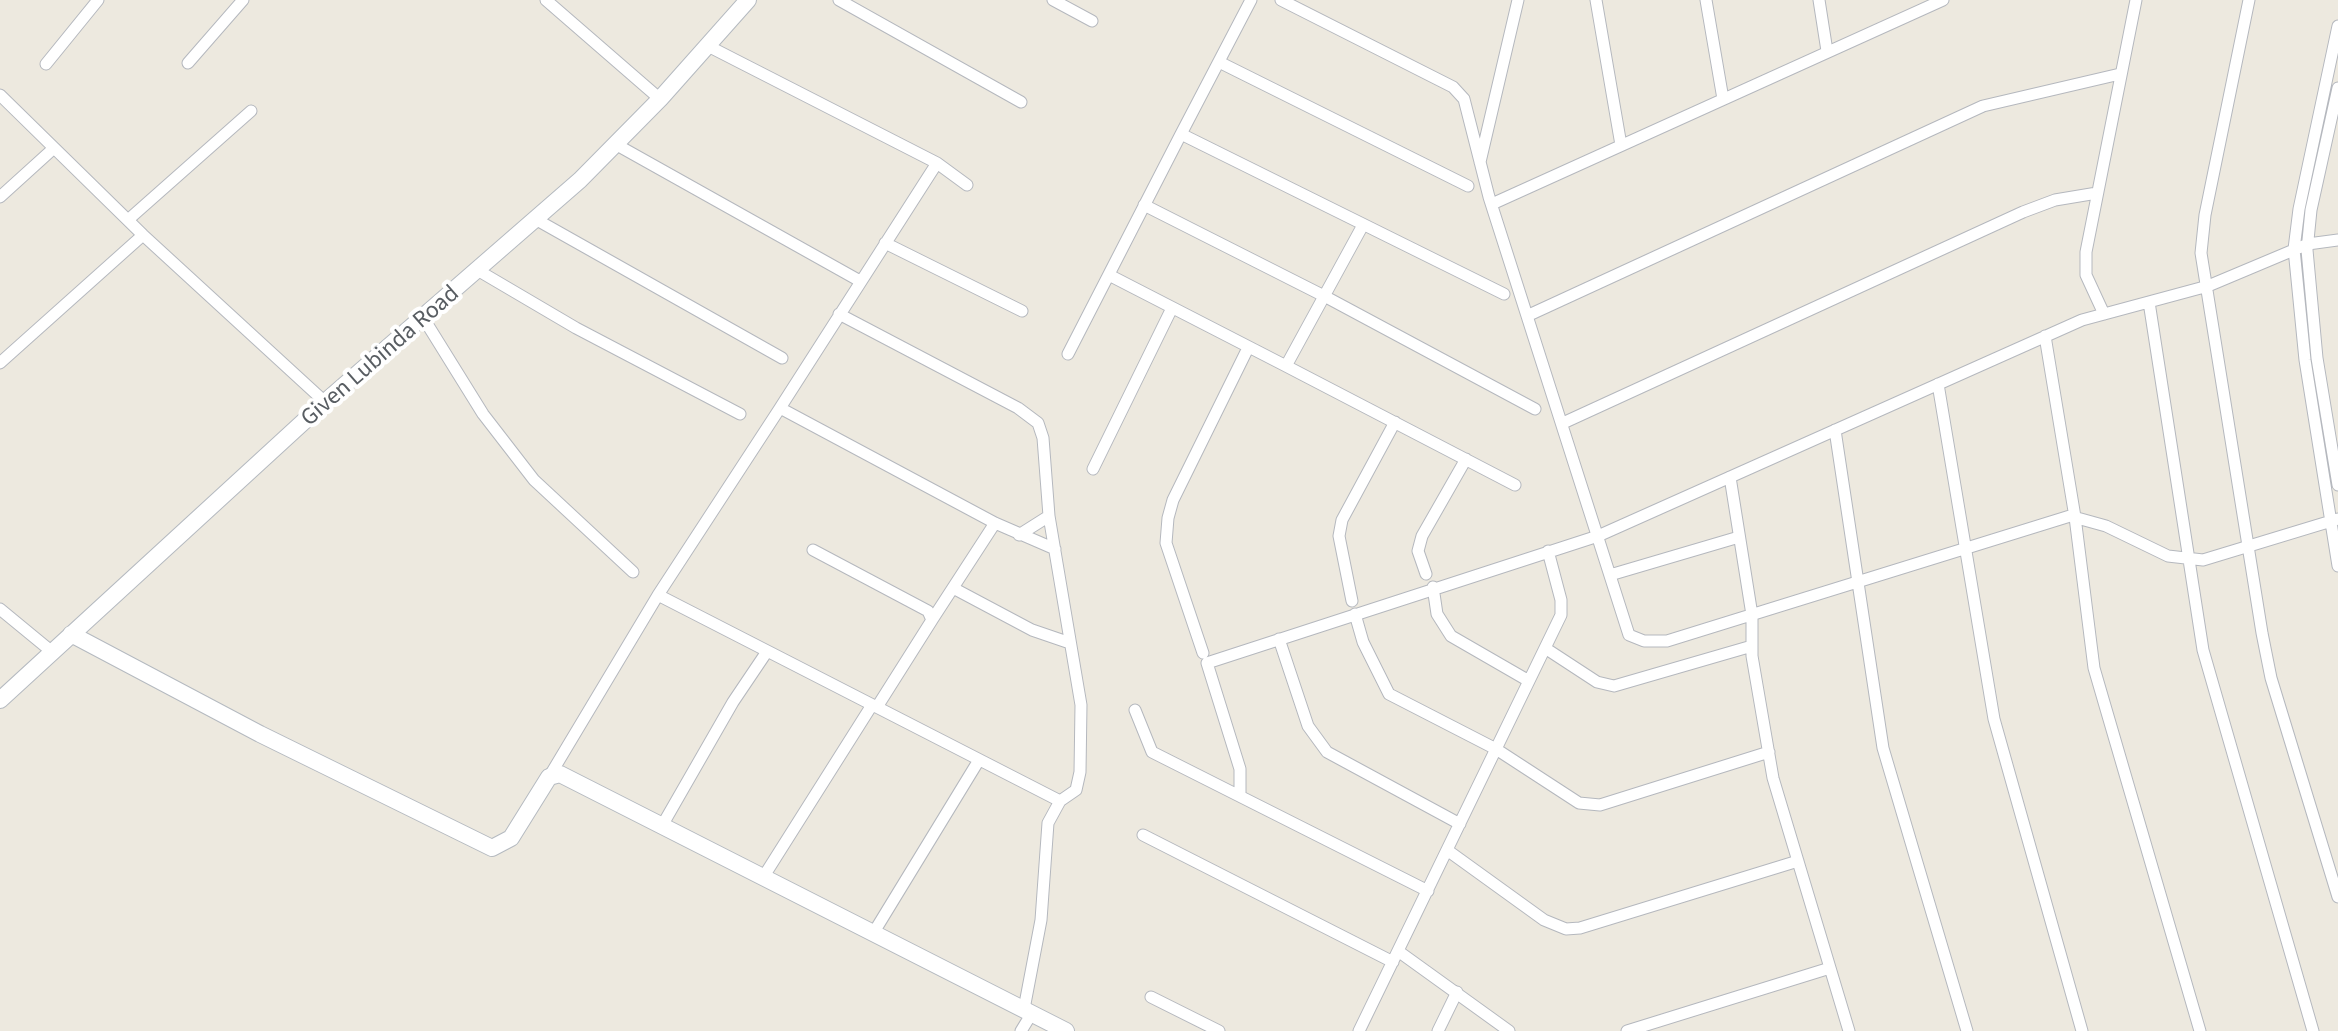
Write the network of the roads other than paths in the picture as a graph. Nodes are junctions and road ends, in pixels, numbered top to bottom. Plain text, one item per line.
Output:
1 (98, 0) edge
2 (243, 0) edge
3 (546, 0) edge
4 (748, 0) edge
5 (839, 0) edge
6 (1053, 0) edge
7 (1251, 0) edge
8 (1281, 0) edge
9 (1518, 0) edge
10 (1596, 0) edge
11 (1706, 0) edge
12 (1819, 0) edge
13 (1943, 0) edge
14 (2136, 0) edge
15 (2249, 0) edge
16 (1929, 2) edge
17 (1092, 21) dead end
18 (2338, 26) edge
19 (708, 46) junction
20 (1827, 51) junction
21 (1219, 62) junction
22 (188, 63) dead end
23 (46, 64) dead end
24 (2120, 74) junction
25 (2338, 88) edge
26 (0, 95) edge
27 (660, 99) junction
28 (1723, 99) junction
29 (1021, 102) dead end
30 (251, 111) dead end
31 (1181, 134) junction
32 (617, 145) junction
33 (1621, 145) junction
34 (54, 148) junction
35 (937, 163) junction
36 (1480, 163) junction
37 (967, 185) dead end
38 (1468, 186) dead end
39 (2097, 193) junction
40 (0, 197) edge
41 (1492, 204) junction
42 (1144, 205) junction
43 (129, 219) junction
44 (537, 220) junction
45 (1363, 225) junction
46 (143, 235) junction
47 (2338, 240) edge
48 (885, 243) junction
49 (2308, 244) junction
50 (2294, 249) junction
51 (479, 271) junction
52 (1109, 275) junction
53 (860, 281) junction
54 (2208, 286) junction
55 (1504, 294) dead end
56 (1326, 297) junction
57 (2149, 302) junction
58 (1172, 308) junction
59 (1022, 311) dead end
60 (839, 314) junction
61 (2104, 314) junction
62 (1529, 315) junction
63 (424, 319) junction
64 (2045, 336) junction
65 (1248, 348) junction
66 (1068, 354) dead end
67 (782, 358) dead end
68 (0, 363) edge
69 (1286, 366) junction
70 (1938, 384) junction
71 (325, 402) junction
72 (780, 408) junction
73 (1535, 409) dead end
74 (740, 414) dead end
75 (1395, 422) junction
76 (1563, 423) junction
77 (1835, 430) junction
78 (1466, 459) junction
79 (1093, 469) dead end
80 (1730, 477) junction
81 (1515, 485) dead end
82 (2338, 485) edge
83 (1049, 516) junction
84 (2075, 517) junction
85 (2335, 520) edge
86 (995, 523) junction
87 (1019, 535) junction
88 (1598, 536) junction
89 (1739, 537) junction
90 (2250, 546) junction
91 (1967, 548) junction
92 (1055, 549) junction
93 (813, 550) dead end
94 (1548, 551) junction
95 (2188, 560) junction
96 (2338, 566) edge
97 (633, 572) dead end
98 (1426, 574) dead end
99 (1610, 575) junction
100 (1855, 583) junction
101 (1433, 587) junction
102 (953, 588) junction
103 (658, 595) junction
104 (1352, 601) dead end
105 (0, 609) edge
106 (1355, 614) junction
107 (1752, 615) junction
108 (932, 620) junction
109 (71, 634) junction
110 (1279, 639) junction
111 (1070, 643) junction
112 (1752, 646) junction
113 (1545, 648) junction
114 (51, 651) junction
115 (766, 653) junction
116 (1203, 653) dead end
117 (1529, 681) junction
118 (0, 700) edge
119 (874, 706) junction
120 (1135, 710) dead end
121 (1496, 749) junction
122 (1769, 752) junction
123 (979, 760) junction
124 (555, 771) junction
125 (1240, 796) junction
126 (1057, 805) junction
127 (663, 824) junction
128 (1460, 824) junction
129 (1143, 835) dead end
130 (1447, 850) junction
131 (1798, 861) junction
132 (764, 876) junction
133 (1428, 891) junction
134 (2338, 897) edge
135 (874, 932) junction
136 (1396, 956) junction
137 (1830, 968) junction
138 (1457, 992) junction
139 (1151, 997) dead end
140 (1028, 1011) junction
141 (1021, 1031) edge
142 (1066, 1031) edge
143 (1219, 1031) edge
144 (1359, 1031) edge
145 (1438, 1031) edge
146 (1509, 1031) edge
147 (1627, 1031) edge
148 (1849, 1031) edge
149 (1967, 1031) edge
150 (2082, 1031) edge
151 (2200, 1031) edge
152 (2313, 1031) edge

1 - 23 street
2 - 22 street
3 - 27 street
4 - 19 street, Given Lubinda Road
5 - 29 street
6 - 17 street
7 - 21 street
8 - 36 street
9 - 36 street
10 - 33 street
11 - 28 street
12 - 20 street
13 - 16 street
14 - 24 street
15 - 54 street
16 - 20 street
18 - 50 street
19 - 27 street, Given Lubinda Road
19 - 35 street
20 - 28 street
21 - 31 street
21 - 38 street
24 - 39 street
24 - 62 street
25 - 49 street
26 - 34 street
27 - 32 street, Given Lubinda Road
28 - 33 street
30 - 43 street
31 - 42 street
31 - 45 street
32 - 44 street, Given Lubinda Road
32 - 53 street
33 - 41 street
34 - 40 street
34 - 43 street
35 - 37 street
35 - 48 street
36 - 41 street
39 - 61 street
39 - 76 street
41 - 62 street
42 - 52 street
42 - 56 street
43 - 46 street
44 - 51 street, Given Lubinda Road
44 - 67 street
45 - 55 street
45 - 56 street
46 - 68 street
46 - 71 street
47 - 49 street
48 - 53 street
48 - 59 street
49 - 50 street
49 - 82 street
50 - 54 street
50 - 85 street
51 - 63 street, Given Lubinda Road
51 - 74 street
52 - 58 street
52 - 66 street
53 - 60 street
54 - 57 street
54 - 90 street
56 - 69 street
56 - 73 street
57 - 61 street
57 - 95 street
58 - 65 street
58 - 79 street
60 - 72 street
60 - 83 street
61 - 64 street
62 - 76 street
63 - 71 street, Given Lubinda Road
63 - 97 street
64 - 70 street
64 - 84 street
65 - 69 street
65 - 116 street
69 - 75 street
70 - 77 street
70 - 91 street
71 - 109 street, Given Lubinda Road
72 - 86 street
72 - 103 street
75 - 78 street
75 - 104 street
76 - 88 street
77 - 80 street
77 - 100 street
78 - 81 street
78 - 98 street
80 - 88 street
80 - 89 street
83 - 87 street
83 - 92 street
84 - 91 street
84 - 95 street
84 - 151 street
85 - 90 street
85 - 96 street
86 - 87 street
86 - 102 street
87 - 92 street
88 - 94 street
88 - 99 street
89 - 99 street
89 - 107 street
90 - 95 street
90 - 134 street
91 - 100 street
91 - 150 street
92 - 111 street
93 - 108 street
94 - 101 street
94 - 113 street
95 - 152 street
99 - 107 street
100 - 107 street
100 - 149 street
101 - 106 street
101 - 117 street
102 - 108 street
102 - 111 street
103 - 115 street
103 - 124 street
105 - 114 street
106 - 110 street
106 - 121 street
107 - 112 street
108 - 119 street
109 - 114 street, Given Lubinda Road
109 - 124 street
110 - 125 street
110 - 128 street
111 - 126 street
112 - 113 street
112 - 122 street
113 - 117 street
114 - 118 street, Given Lubinda Road
115 - 119 street
115 - 127 street
117 - 121 street
119 - 123 street
119 - 132 street
120 - 125 street
121 - 122 street
121 - 128 street
122 - 131 street
123 - 126 street
123 - 135 street
124 - 127 street
125 - 133 street
126 - 140 street
127 - 132 street
128 - 130 street
129 - 136 street
130 - 131 street
130 - 133 street
131 - 137 street
132 - 135 street
133 - 136 street
135 - 140 street
136 - 138 street
136 - 144 street
137 - 147 street
137 - 148 street
138 - 145 street
138 - 146 street
139 - 143 street
140 - 141 street
140 - 142 street

